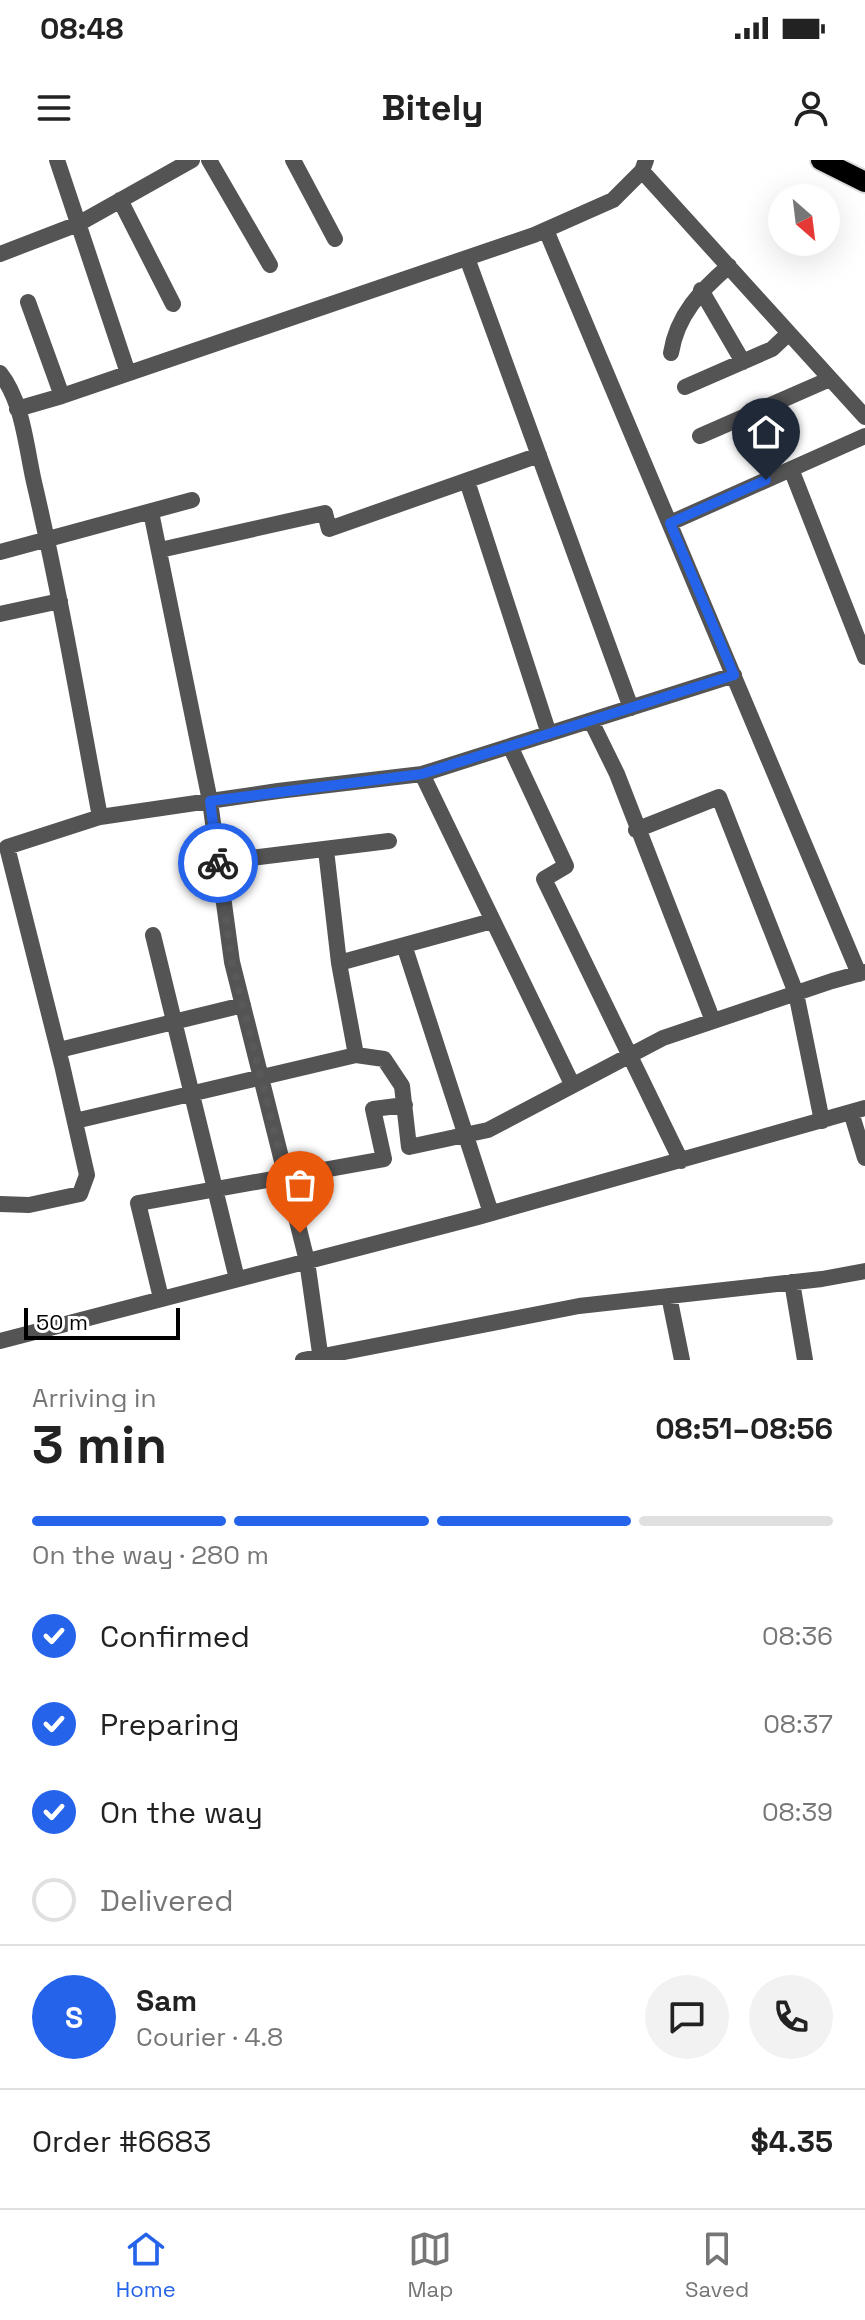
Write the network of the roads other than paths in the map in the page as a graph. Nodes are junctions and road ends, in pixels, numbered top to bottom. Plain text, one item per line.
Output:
1 (57, 160) edge
2 (192, 160) edge
3 (209, 160) edge
4 (293, 160) edge
5 (821, 160) edge
6 (644, 165) edge
7 (865, 182) edge
8 (120, 200) junction
9 (78, 224) junction
10 (546, 230) junction
11 (335, 239) dead end
12 (0, 254) edge
13 (467, 258) junction
14 (270, 265) dead end
15 (729, 266) junction
16 (701, 290) junction
17 (28, 302) dead end
18 (173, 304) dead end
19 (789, 333) junction
20 (671, 353) dead end
21 (743, 362) junction
22 (0, 373) edge
23 (128, 373) junction
24 (830, 379) junction
25 (685, 387) dead end
26 (62, 396) junction
27 (17, 409) junction
28 (865, 417) edge
29 (700, 436) dead end
30 (865, 436) edge
31 (539, 455) junction
32 (791, 469) junction
33 (467, 481) junction
34 (192, 500) dead end
35 (151, 512) junction
36 (670, 523) junction
37 (48, 540) junction
38 (160, 550) junction
39 (0, 552) edge
40 (60, 601) junction
41 (0, 614) edge
42 (865, 657) edge
43 (734, 675) junction
44 (631, 708) junction
45 (591, 721) junction
46 (549, 734) junction
47 (510, 746) junction
48 (422, 774) junction
49 (210, 801) junction
50 (100, 817) junction
51 (636, 830) junction
52 (389, 841) dead end
53 (326, 850) junction
54 (218, 862) junction
55 (492, 921) junction
56 (153, 935) dead end
57 (404, 945) junction
58 (339, 963) junction
59 (862, 973) edge
60 (796, 993) junction
61 (243, 1005) junction
62 (713, 1021) junction
63 (174, 1022) junction
64 (59, 1050) junction
65 (356, 1055) junction
66 (629, 1055) junction
67 (262, 1077) junction
68 (572, 1084) junction
69 (192, 1094) junction
70 (405, 1105) junction
71 (858, 1110) edge
72 (75, 1121) junction
73 (822, 1121) junction
74 (466, 1135) junction
75 (865, 1158) edge
76 (681, 1161) junction
77 (285, 1177) junction
78 (215, 1190) junction
79 (0, 1204) edge
80 (491, 1213) junction
81 (307, 1261) junction
82 (865, 1271) edge
83 (237, 1279) junction
84 (792, 1282) junction
85 (669, 1296) junction
86 (161, 1298) junction
87 (0, 1341) edge
88 (321, 1358) edge
89 (303, 1360) edge
90 (682, 1360) edge
91 (805, 1360) edge

1 - 9 street
2 - 8 street
3 - 14 street
4 - 11 street
5 - 7 main road
6 - 10 street
6 - 15 street
8 - 9 street
8 - 18 street
9 - 12 street
9 - 23 street
10 - 13 street
10 - 36 street
13 - 23 street
13 - 31 street
15 - 16 street
15 - 19 street
16 - 20 street
16 - 21 street
17 - 26 street
19 - 21 street
19 - 24 street
21 - 25 street
22 - 27 street
23 - 26 street
24 - 28 street
24 - 29 street
26 - 27 street
27 - 37 street
30 - 32 street
31 - 33 street
31 - 44 street
32 - 36 street
32 - 42 street
33 - 38 street
33 - 46 street
34 - 35 street
35 - 37 street
35 - 38 street
36 - 43 street
37 - 39 street
37 - 40 street
38 - 49 street
40 - 41 street
40 - 50 street
43 - 44 street
43 - 59 street
44 - 45 street
45 - 46 street
45 - 51 street
46 - 47 street
47 - 48 street
47 - 66 street
48 - 49 street
48 - 55 street
49 - 50 street
49 - 54 street
50 - 64 street
51 - 60 street
51 - 62 street
52 - 53 street
53 - 54 street
53 - 58 street
54 - 61 street
55 - 57 street
55 - 68 street
56 - 63 street
57 - 58 street
57 - 74 street
58 - 65 street
59 - 60 street
60 - 62 street
60 - 73 street
61 - 63 street
61 - 67 street
62 - 66 street
63 - 64 street
63 - 69 street
64 - 72 street
65 - 67 street
65 - 70 street
66 - 68 street
66 - 76 street
67 - 69 street
67 - 77 street
68 - 74 street
69 - 72 street
69 - 78 street
70 - 74 street
70 - 77 street
71 - 73 street
71 - 75 street
72 - 79 street
73 - 76 street
74 - 80 street
76 - 80 street
77 - 78 street
77 - 81 street
78 - 83 street
78 - 86 street
80 - 81 street
81 - 83 street
81 - 88 street
82 - 84 street
83 - 86 street
84 - 85 street
84 - 91 street
85 - 88 street
85 - 90 street
86 - 87 street
88 - 89 street

